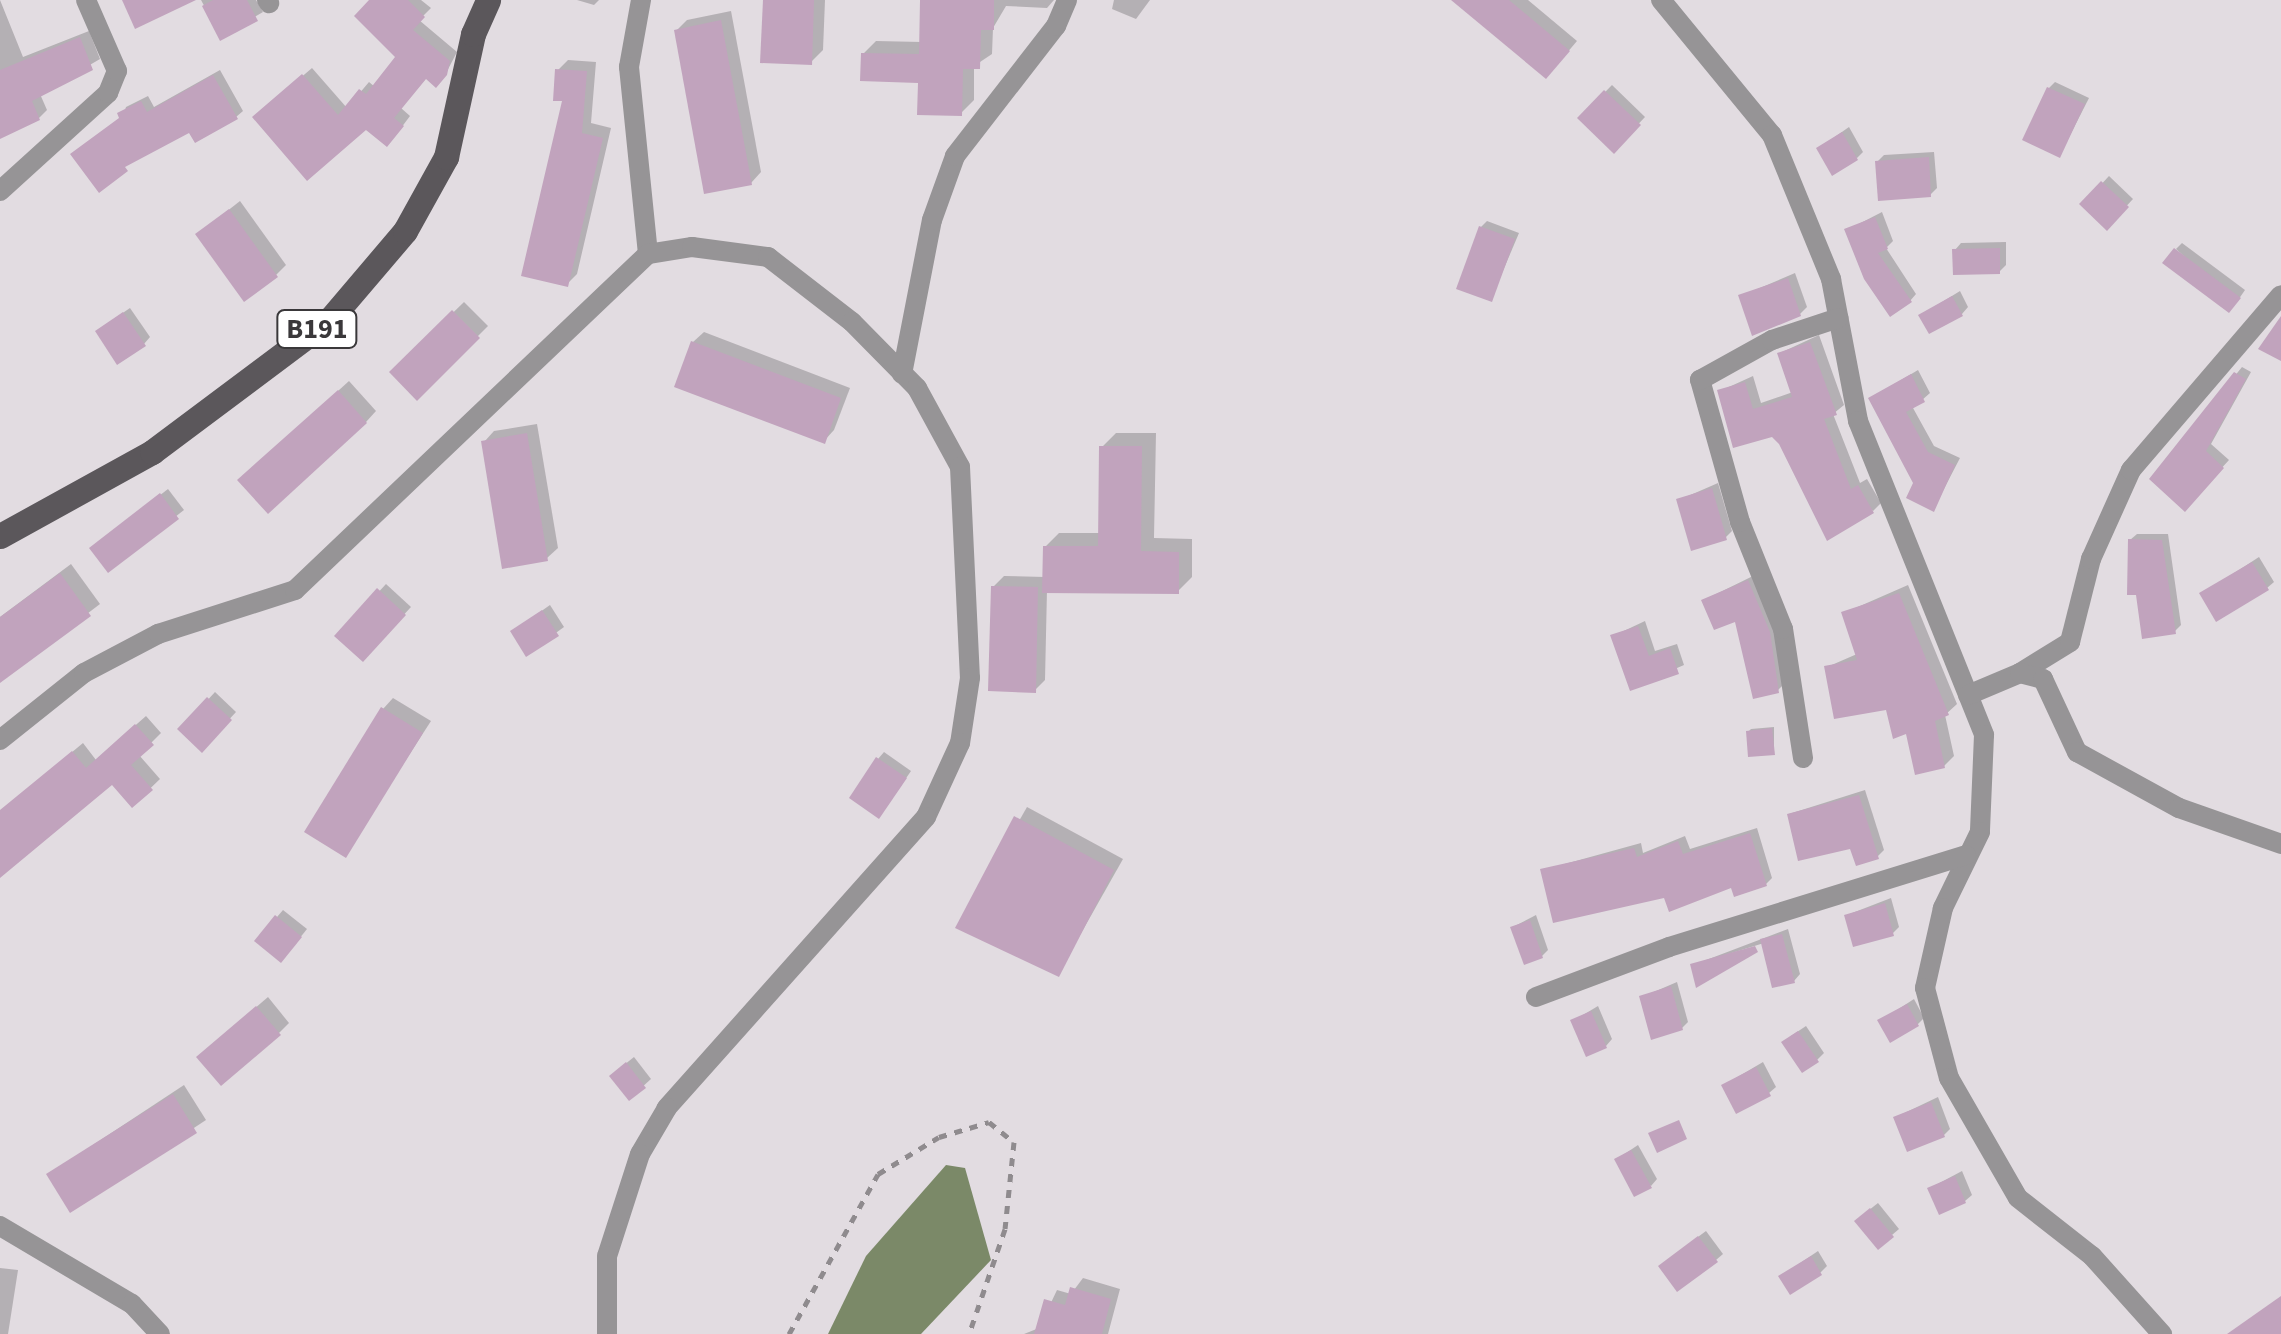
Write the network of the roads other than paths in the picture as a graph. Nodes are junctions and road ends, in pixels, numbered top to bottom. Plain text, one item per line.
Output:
1 (86, 0) edge
2 (488, 0) edge
3 (642, 0) edge
4 (1068, 0) edge
5 (1662, 0) edge
6 (0, 191) edge
7 (648, 254) junction
8 (2281, 294) edge
9 (1838, 318) junction
10 (902, 374) junction
11 (0, 536) edge
12 (2020, 674) junction
13 (1968, 695) junction
14 (0, 740) edge
15 (1803, 758) dead end
16 (2281, 844) edge
17 (1966, 855) junction
18 (1536, 998) dead end
19 (0, 1226) edge
20 (160, 1334) edge
21 (607, 1334) edge
22 (2162, 1334) edge

1 - 6 street
2 - 11 main road, B191
3 - 7 street
4 - 10 street
5 - 9 street
7 - 10 street
7 - 14 street
8 - 12 street
9 - 13 street
9 - 15 street
10 - 21 street
12 - 13 street
12 - 16 street
13 - 17 street
17 - 18 street
17 - 22 street
19 - 20 street

